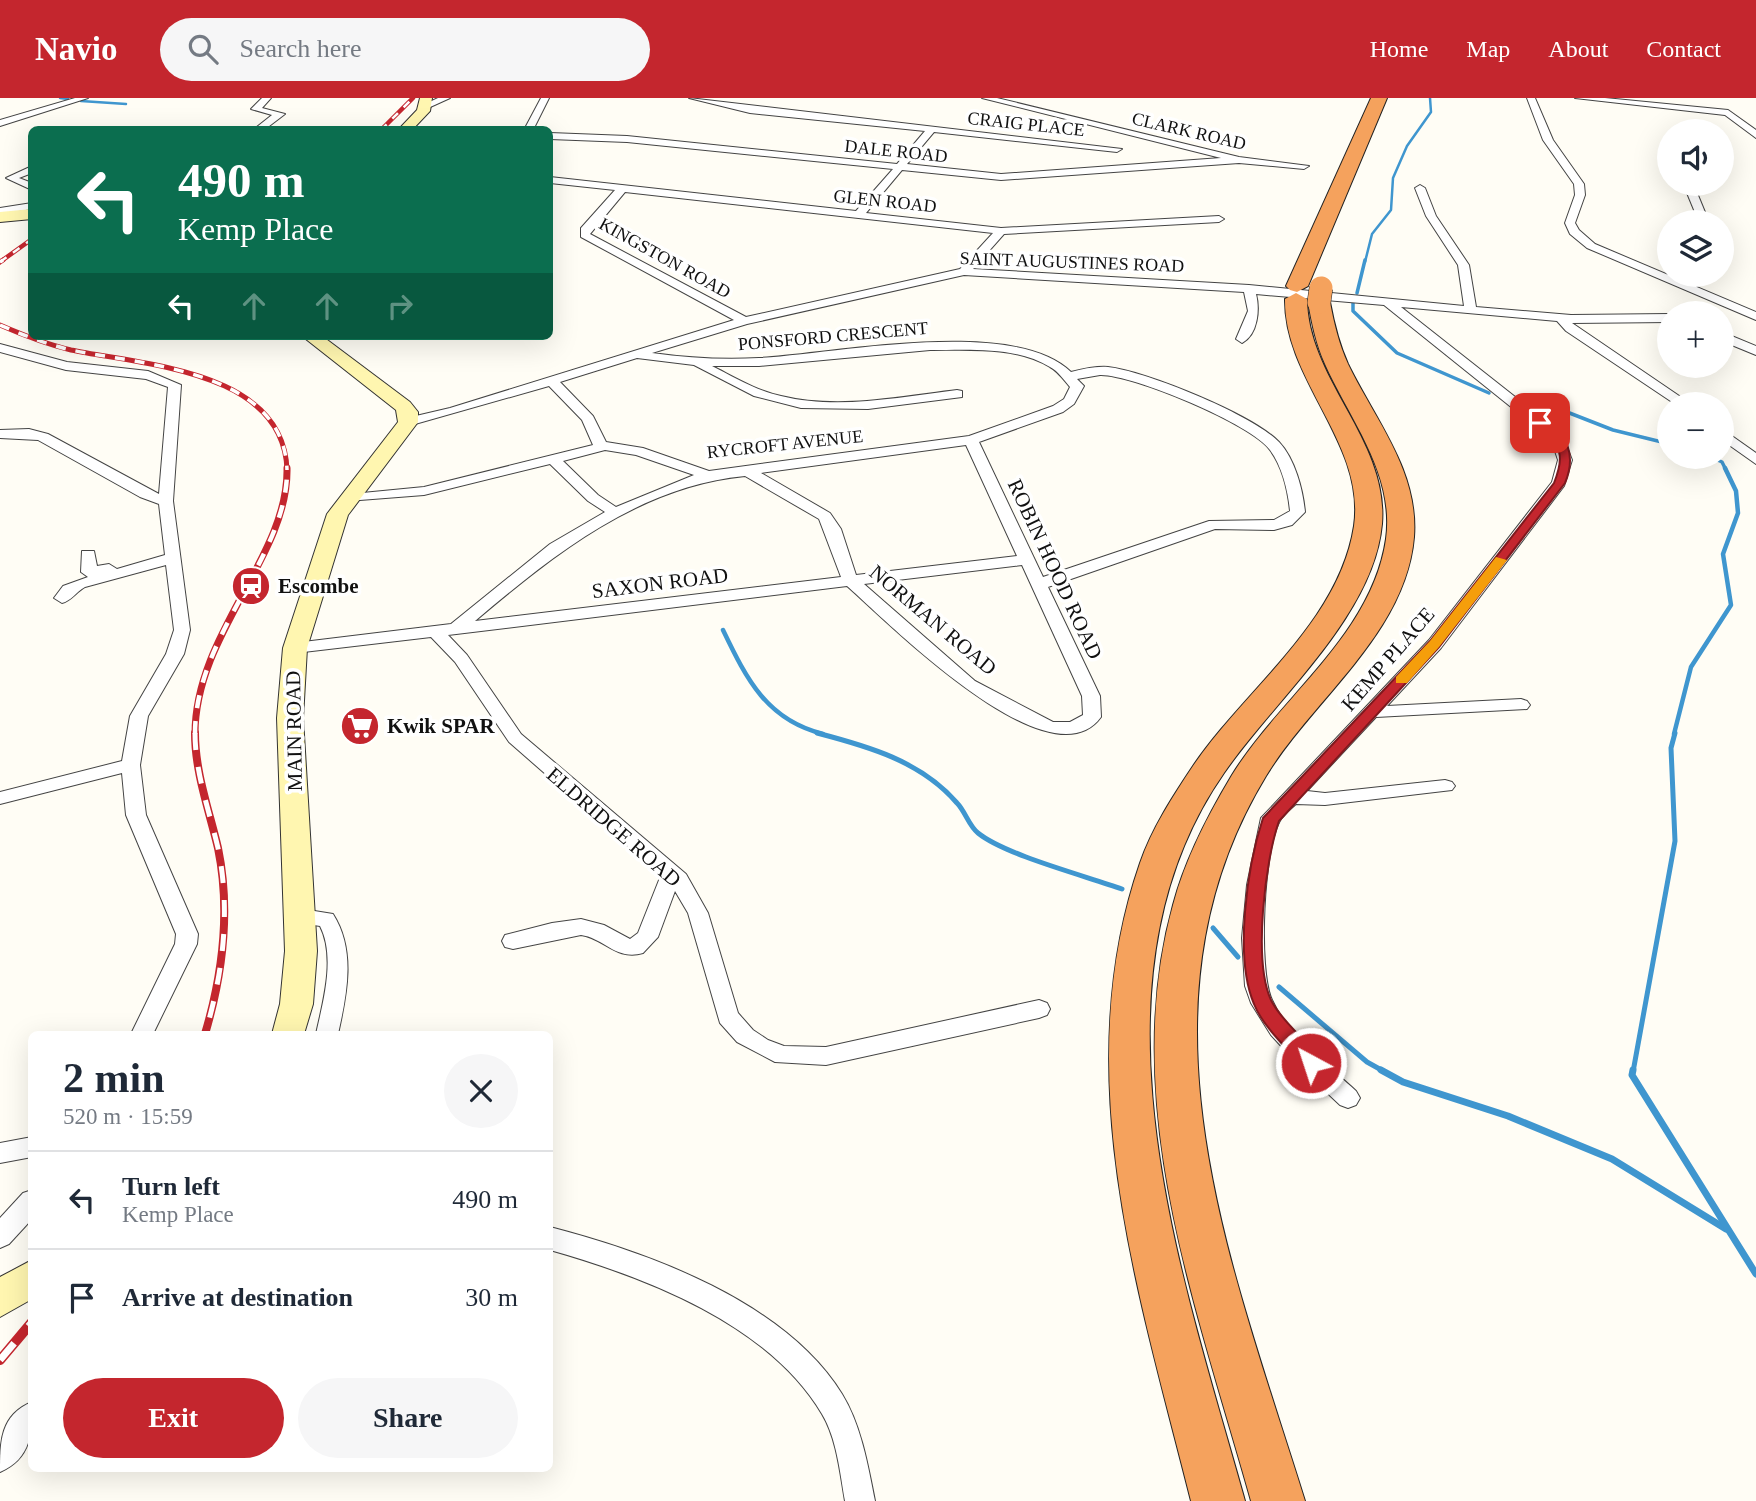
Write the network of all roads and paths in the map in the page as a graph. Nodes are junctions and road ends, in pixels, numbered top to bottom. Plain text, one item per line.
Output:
1 (84, 98) edge
2 (267, 98) edge
3 (446, 98) edge
4 (545, 98) edge
5 (694, 98) edge
6 (986, 98) edge
7 (1379, 98) edge
8 (1397, 98) edge
9 (1531, 98) edge
10 (1579, 98) edge
11 (426, 100) edge
12 (0, 111) edge
13 (1728, 113) junction
14 (1747, 115) dead end
15 (23, 116) junction
16 (0, 123) edge
17 (263, 126) edge
18 (407, 126) edge
19 (530, 126) edge
20 (932, 129) junction
21 (1756, 135) edge
22 (553, 136) edge
23 (1117, 149) dead end
24 (1239, 160) junction
25 (1304, 166) dead end
26 (900, 168) junction
27 (28, 171) edge
28 (553, 180) edge
29 (28, 185) edge
30 (1420, 188) dead end
31 (622, 189) junction
32 (1354, 202) dead end
33 (28, 207) edge
34 (0, 211) edge
35 (28, 214) edge
36 (858, 216) junction
37 (0, 217) edge
38 (1219, 219) dead end
39 (1001, 231) junction
40 (1328, 266) dead end
41 (1657, 270) edge
42 (1652, 271) junction
43 (964, 272) junction
44 (1249, 288) junction
45 (1308, 294) junction
46 (1387, 302) junction
47 (1470, 309) junction
48 (1756, 316) edge
49 (1560, 318) junction
50 (1657, 318) edge
51 (744, 321) junction
52 (1734, 324) edge
53 (1734, 336) edge
54 (1242, 339) dead end
55 (316, 340) edge
56 (1750, 348) edge
57 (2, 351) edge
58 (634, 355) junction
59 (693, 361) junction
60 (1072, 376) junction
61 (551, 381) junction
62 (1666, 392) edge
63 (957, 394) dead end
64 (408, 422) junction
65 (0, 434) edge
66 (971, 440) junction
67 (1734, 443) edge
68 (601, 447) junction
69 (552, 458) junction
70 (1756, 460) edge
71 (747, 471) junction
72 (708, 475) junction
73 (352, 498) junction
74 (166, 502) junction
75 (616, 513) junction
76 (88, 554) dead end
77 (171, 556) junction
78 (1034, 571) junction
79 (850, 580) junction
80 (62, 598) dead end
81 (445, 631) junction
82 (295, 648) junction
83 (1389, 694) junction
84 (1521, 705) dead end
85 (1420, 710) junction
86 (1372, 712) junction
87 (1092, 717) joint
88 (131, 765) junction
89 (1445, 786) dead end
90 (1294, 797) junction
91 (0, 798) edge
92 (672, 873) junction
93 (302, 917) junction
94 (513, 942) dead end
95 (1039, 1009) dead end
96 (143, 1031) edge
97 (289, 1031) edge
98 (328, 1031) edge
99 (1348, 1098) dead end
100 (28, 1148) edge
101 (0, 1153) edge
102 (28, 1205) edge
103 (0, 1236) edge
104 (553, 1241) edge
105 (28, 1280) edge
106 (0, 1299) edge
107 (28, 1421) edge
108 (0, 1457) edge
109 (860, 1501) edge
110 (1218, 1501) edge
111 (1278, 1501) edge

1 - 15 street
2 - 17 street
3 - 11 street
4 - 19 street
5 - 20 street, CRAIG PLACE
6 - 24 street, CLARK ROAD
7 - 45 highway
8 - 32 highway
9 - 42 street
10 - 13 street
11 - 18 main road
12 - 15 street
13 - 14 street
13 - 21 street
15 - 16 street
20 - 23 street, CRAIG PLACE
20 - 26 street
22 - 26 street, DALE ROAD
24 - 25 street, CLARK ROAD
24 - 26 street, DALE ROAD
26 - 36 street
27 - 29 street
28 - 31 street, GLEN ROAD
30 - 47 street
31 - 36 street, GLEN ROAD
31 - 51 street, KINGSTON ROAD
33 - 34 street
35 - 37 main road
36 - 39 street, GLEN ROAD
38 - 39 street, GLEN ROAD
39 - 43 street
40 - 45 highway
41 - 42 street
42 - 48 street
43 - 44 street, SAINT AUGUSTINES ROAD
43 - 51 street, SAINT AUGUSTINES ROAD
44 - 46 street, SAINT AUGUSTINES ROAD
44 - 54 street
45 - 110 highway
45 - 111 highway
46 - 47 street, SAINT AUGUSTINES ROAD
46 - 83 street, KEMP PLACE
47 - 49 street, SAINT AUGUSTINES ROAD
48 - 52 street
49 - 50 street, SAINT AUGUSTINES ROAD
49 - 62 street
51 - 58 street, SAINT AUGUSTINES ROAD
53 - 56 street
55 - 64 main road
57 - 74 street
58 - 59 street, PONSFORD CRESCENT
58 - 61 street, SAINT AUGUSTINES ROAD
59 - 60 street, PONSFORD CRESCENT
59 - 63 street
60 - 66 street, RYCROFT AVENUE
60 - 78 street
61 - 64 street, SAINT AUGUSTINES ROAD
61 - 68 street
64 - 73 main road, MAIN ROAD
65 - 74 street
66 - 71 street, RYCROFT AVENUE
66 - 78 street, ROBIN HOOD ROAD
67 - 70 street
68 - 69 street, RYCROFT AVENUE
68 - 72 street, RYCROFT AVENUE
69 - 73 street, RYCROFT AVENUE
69 - 75 street
71 - 72 street, RYCROFT AVENUE
71 - 79 street, NORMAN ROAD
72 - 75 street
73 - 82 main road, MAIN ROAD
74 - 77 street
75 - 81 street
76 - 77 street
77 - 80 street
77 - 88 street
78 - 79 street, SAXON ROAD
78 - 87 street, ROBIN HOOD ROAD
79 - 81 street, SAXON ROAD
79 - 87 street, NORMAN ROAD
81 - 82 street, SAXON ROAD
81 - 92 street, ELDRIDGE ROAD
82 - 93 main road, MAIN ROAD
83 - 85 street
83 - 86 street, KEMP PLACE
84 - 85 street
85 - 86 street
86 - 90 street, KEMP PLACE
88 - 91 street
88 - 96 street
89 - 90 street
90 - 99 street, KEMP PLACE
92 - 94 street
92 - 95 street, ELDRIDGE ROAD
93 - 97 main road, MAIN ROAD
93 - 98 street
100 - 101 street
102 - 103 street
104 - 109 street
105 - 106 main road
107 - 108 street

